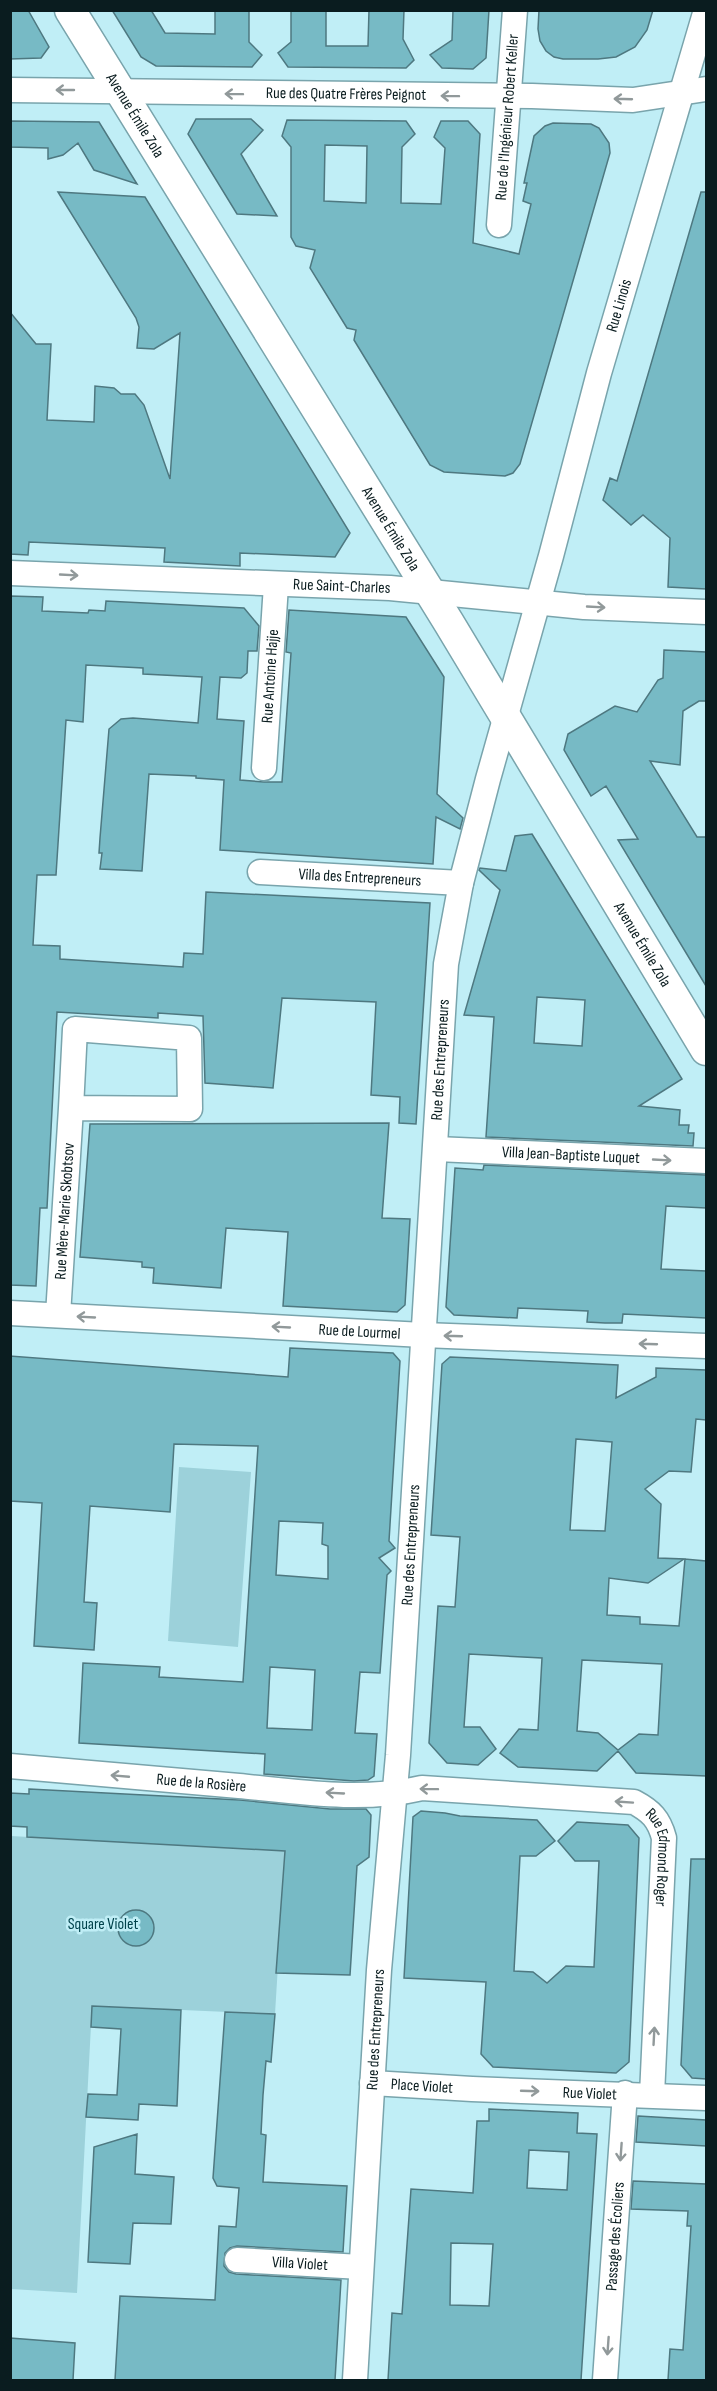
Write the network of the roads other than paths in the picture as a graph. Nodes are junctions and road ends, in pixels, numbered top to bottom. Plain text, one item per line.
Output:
1 (70, 10) edge
2 (515, 10) edge
3 (706, 10) edge
4 (706, 89) edge
5 (10, 90) edge
6 (120, 91) junction
7 (681, 93) junction
8 (508, 96) junction
9 (499, 225) dead end
10 (10, 573) edge
11 (276, 585) junction
12 (429, 592) junction
13 (537, 603) junction
14 (706, 612) edge
15 (506, 717) junction
16 (264, 768) dead end
17 (260, 872) dead end
18 (461, 883) junction
19 (706, 1050) edge
20 (71, 1108) junction
21 (436, 1149) junction
22 (706, 1161) edge
23 (10, 1313) edge
24 (58, 1315) junction
25 (423, 1335) junction
26 (706, 1346) edge
27 (10, 1766) edge
28 (393, 1795) junction
29 (372, 2083) junction
30 (472, 2089) joint
31 (625, 2094) junction
32 (652, 2095) junction
33 (706, 2098) edge
34 (237, 2260) dead end
35 (361, 2267) junction
36 (354, 2380) edge
37 (605, 2380) edge

1 - 6 main road, Avenue Émile Zola
2 - 8 street, Rue de l'Ingénieur Robert Keller
3 - 7 street, Rue Linois
4 - 7 street, Rue des Quatre Frères Peignot
6 -> 5 street, Rue des Quatre Frères Peignot
8 -> 6 street, Rue des Quatre Frères Peignot
6 - 12 main road, Avenue Émile Zola
7 -> 8 street, Rue des Quatre Frères Peignot
7 - 13 street, Rue Linois
8 - 9 street, Rue de l'Ingénieur Robert Keller
10 -> 11 street, Rue Saint-Charles
11 - 12 street, Rue Saint-Charles
11 - 16 street, Rue Antoine Hajje
12 - 13 street, Rue Saint-Charles
12 - 15 main road, Avenue Émile Zola
13 -> 14 street, Rue Saint-Charles
13 - 15 street, Rue Linois
15 - 18 street, Rue des Entrepreneurs
15 - 19 main road, Avenue Émile Zola
17 - 18 street, Villa des Entrepreneurs
18 - 21 street, Rue des Entrepreneurs
20 - 20 street, Rue Mère-Marie Skobtsov
20 - 24 street, Rue Mère-Marie Skobtsov
21 -> 22 street, Villa Jean-Baptiste Luquet
21 - 25 street, Rue des Entrepreneurs
23 - 24 street, Rue de Lourmel
25 -> 24 street, Rue de Lourmel
26 -> 25 street, Rue de Lourmel
25 - 28 street, Rue des Entrepreneurs
28 -> 27 street, Rue de la Rosière
28 - 29 street, Rue des Entrepreneurs
32 -> 28 street, Rue Edmond Roger
29 - 30 street, Place Violet
29 - 35 street, Rue des Entrepreneurs
30 -> 31 street, Rue Violet
31 - 32 street, Rue Violet
31 -> 37 street, Passage des Écoliers
32 - 33 street, Rue Violet
34 - 35 street, Villa Violet
35 - 36 street, Rue des Entrepreneurs

